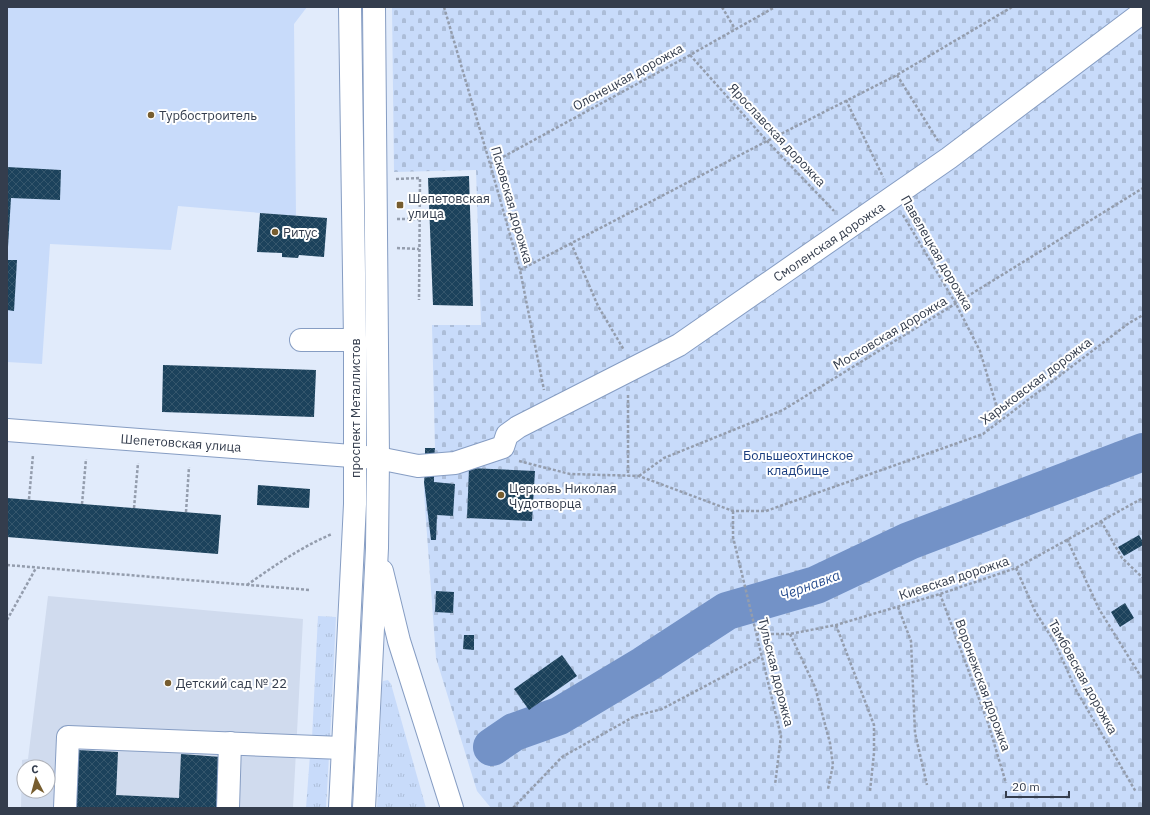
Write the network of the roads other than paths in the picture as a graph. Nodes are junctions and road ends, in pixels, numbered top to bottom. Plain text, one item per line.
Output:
1 (350, 7) edge
2 (374, 7) edge
3 (1143, 12) edge
4 (301, 340) dead end
5 (355, 340) junction
6 (7, 414) edge
7 (14, 430) edge
8 (503, 447) joint
9 (355, 456) junction
10 (378, 458) junction
11 (376, 548) junction
12 (230, 743) junction
13 (342, 748) junction
14 (65, 808) edge
15 (228, 808) edge
16 (340, 808) edge
17 (364, 808) edge
18 (452, 808) edge

1 - 5 street, проспект Металлистов
2 - 10 street, проспект Металлистов
3 - 8 street, Смоленская дорожка
4 - 5 street
5 - 9 street, проспект Металлистов
6 - 7 street
7 - 9 street, Шепетовская улица
8 - 10 street, Шепетовская улица
9 - 10 street, Шепетовская улица
9 - 13 street, проспект Металлистов
10 - 11 street, проспект Металлистов
11 - 17 street, проспект Металлистов
11 - 18 street
12 - 13 street
12 - 14 street
12 - 15 street
13 - 16 street, проспект Металлистов

